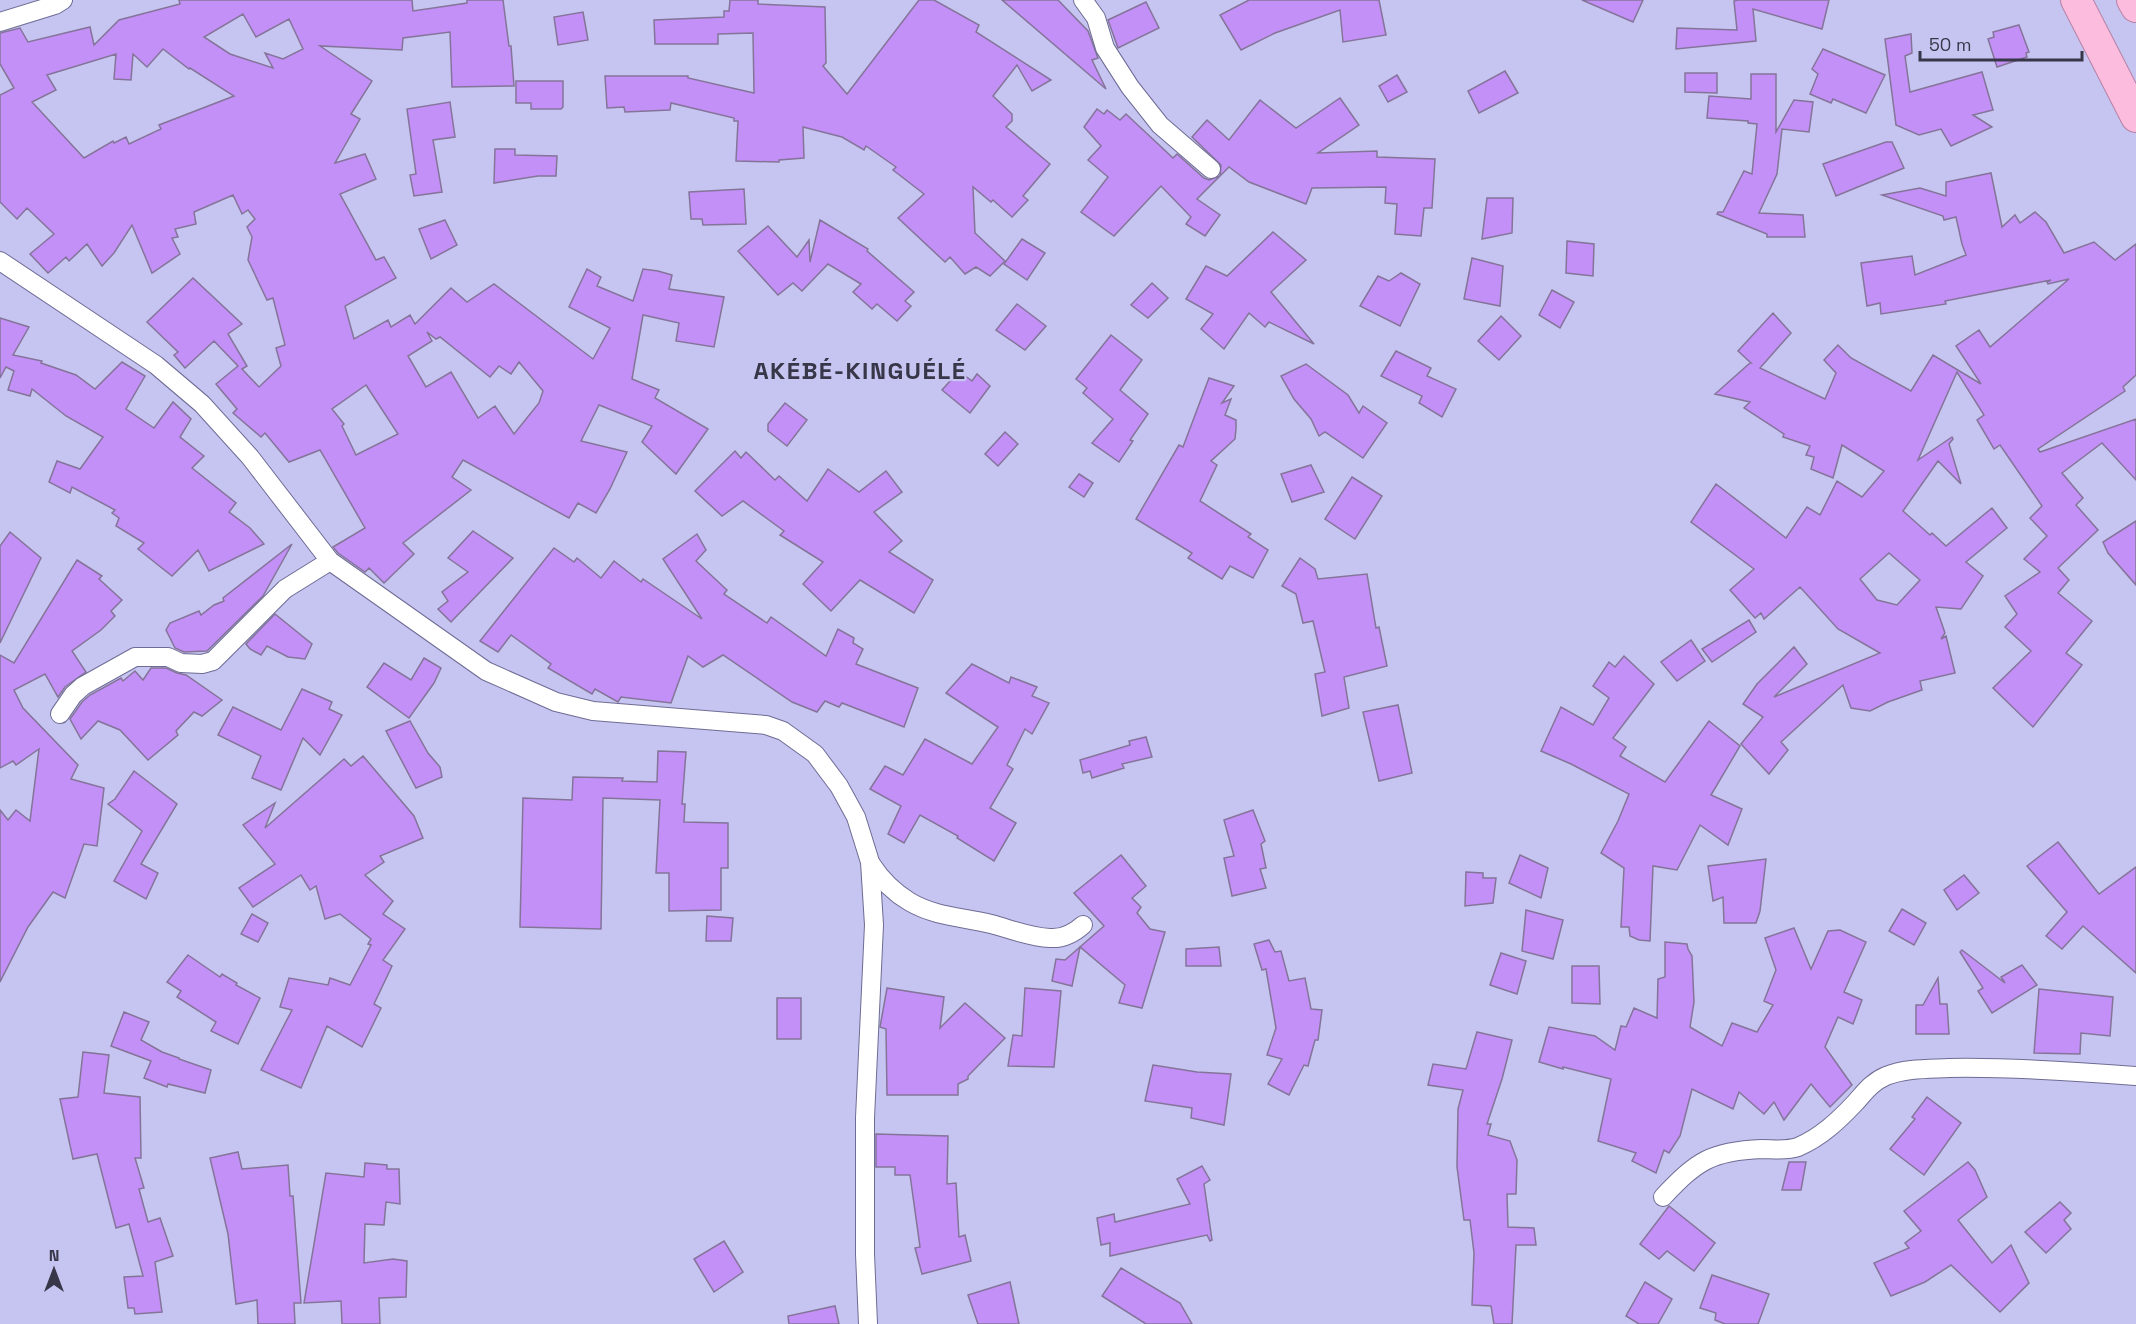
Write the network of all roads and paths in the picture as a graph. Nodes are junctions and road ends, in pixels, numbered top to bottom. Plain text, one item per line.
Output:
1 (63, 0) edge
2 (1083, 0) edge
3 (2076, 0) edge
4 (2132, 0) edge
5 (2136, 7) edge
6 (0, 22) edge
7 (2136, 117) edge
8 (1212, 169) dead end
9 (0, 261) edge
10 (330, 561) junction
11 (60, 714) dead end
12 (870, 862) junction
13 (1083, 925) dead end
14 (2136, 1076) edge
15 (1663, 1197) dead end
16 (868, 1324) edge

1 - 6 street
2 - 8 street
3 - 7 highway
4 - 5 highway
9 - 10 street
10 - 11 street
10 - 12 street
12 - 13 street
12 - 16 street
14 - 15 street

